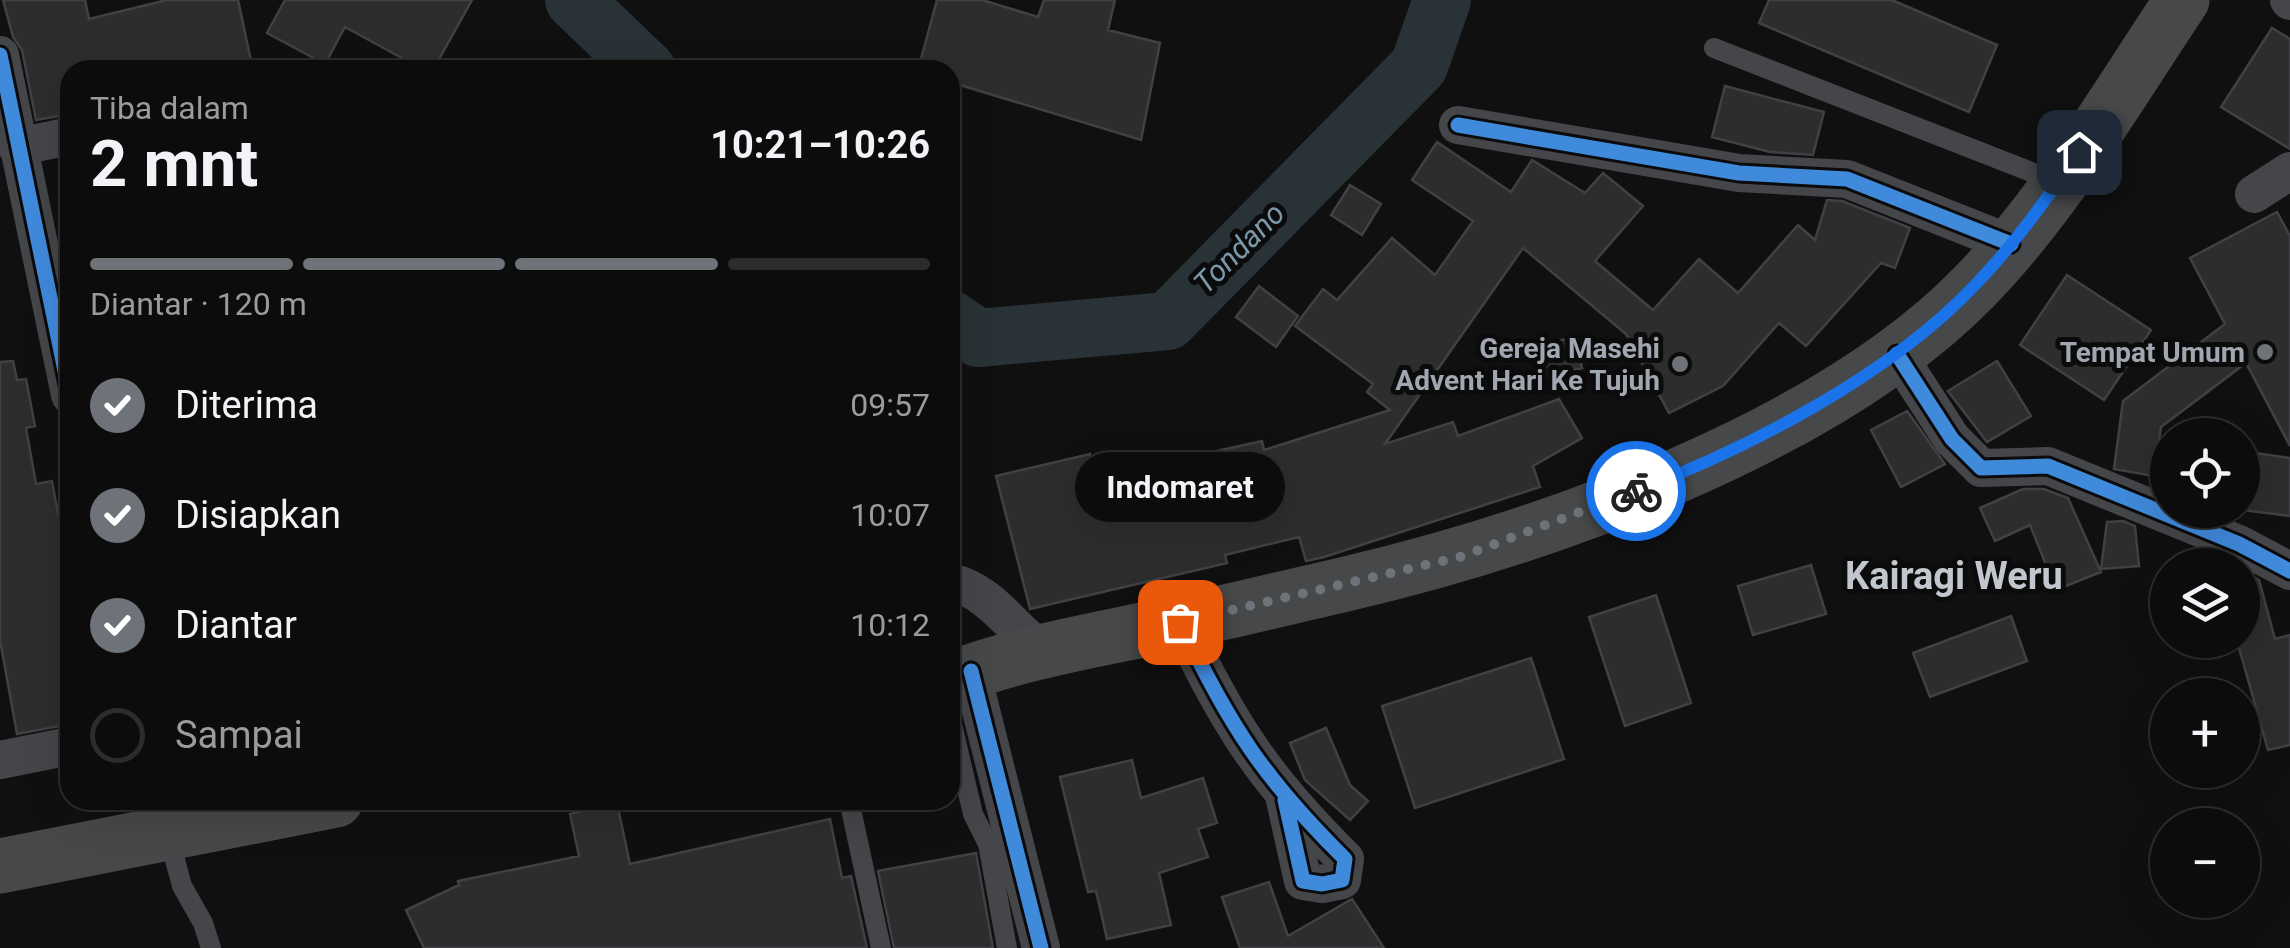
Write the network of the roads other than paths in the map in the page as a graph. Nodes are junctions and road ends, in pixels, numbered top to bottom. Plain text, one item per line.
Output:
1 (2182, 0) edge
2 (1714, 48) dead end
3 (0, 56) edge
4 (1458, 125) dead end
5 (60, 138) edge
6 (17, 147) junction
7 (2290, 170) edge
8 (2058, 182) junction
9 (2254, 194) dead end
10 (2011, 244) junction
11 (60, 348) edge
12 (1898, 354) junction
13 (2290, 570) edge
14 (960, 584) edge
15 (1180, 622) junction
16 (1042, 651) junction
17 (960, 688) edge
18 (960, 698) edge
19 (960, 712) edge
20 (60, 748) edge
21 (0, 760) edge
22 (1285, 800) dead end
23 (228, 810) edge
24 (851, 810) edge
25 (164, 816) edge
26 (0, 866) edge
27 (211, 948) edge
28 (881, 948) edge
29 (1007, 948) edge
30 (1041, 948) edge

1 - 8 highway
2 - 8 lane
3 - 6 street
4 - 10 street
5 - 6 street
6 - 11 street
7 - 9 street
8 - 10 highway
10 - 12 highway
12 - 13 street
12 - 15 highway
14 - 16 street
15 - 16 highway
15 - 22 street
16 - 17 highway
18 - 30 street
19 - 29 lane
20 - 21 street
23 - 25 highway
24 - 28 lane
25 - 26 highway
25 - 27 lane

